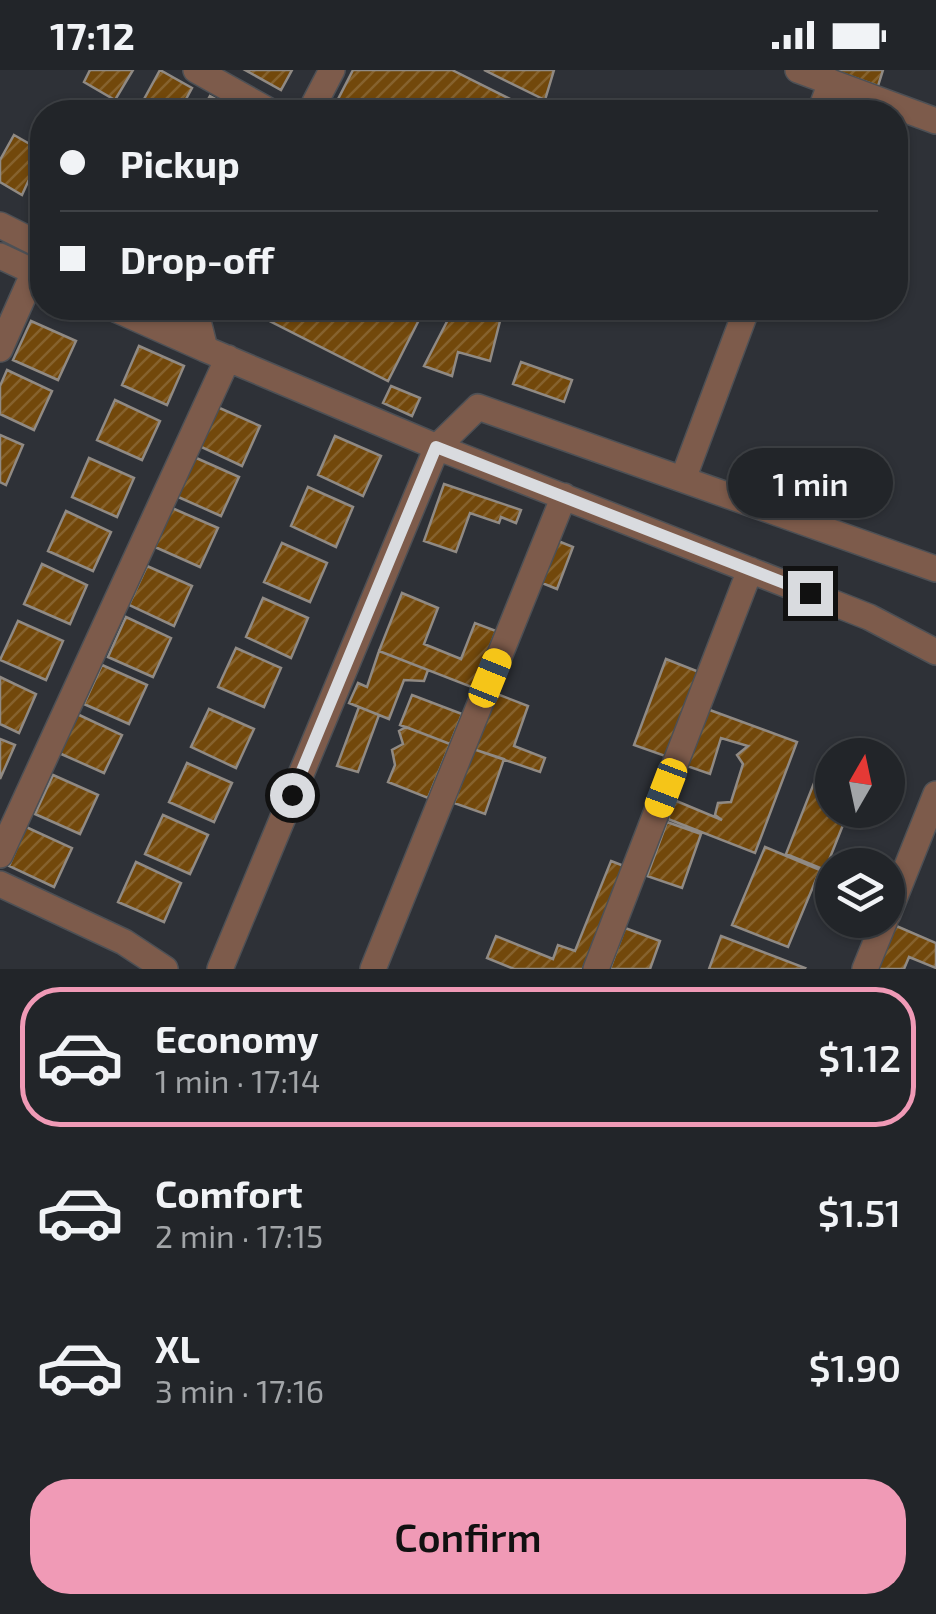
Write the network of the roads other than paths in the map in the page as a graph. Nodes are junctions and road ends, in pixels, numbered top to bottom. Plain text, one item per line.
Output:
1 (196, 70) edge
2 (332, 70) edge
3 (798, 70) edge
4 (831, 82) junction
5 (250, 100) edge
6 (316, 100) edge
7 (824, 100) edge
8 (879, 100) edge
9 (908, 111) edge
10 (936, 121) edge
11 (0, 225) edge
12 (30, 240) edge
13 (0, 256) edge
14 (30, 270) edge
15 (30, 290) edge
16 (140, 320) edge
17 (204, 320) edge
18 (743, 320) edge
19 (0, 349) edge
20 (216, 354) junction
21 (436, 447) junction
22 (683, 479) junction
23 (564, 496) junction
24 (936, 569) edge
25 (750, 570) junction
26 (936, 652) edge
27 (936, 794) edge
28 (0, 854) edge
29 (905, 870) edge
30 (0, 884) edge
31 (878, 938) edge
32 (166, 969) edge
33 (220, 969) edge
34 (373, 969) edge
35 (596, 969) edge
36 (866, 969) edge

1 - 5 street
2 - 6 street
3 - 4 street
4 - 7 street
4 - 8 street
9 - 10 street
11 - 12 street
13 - 14 street
15 - 19 street
16 - 20 street
17 - 20 street
18 - 22 street
20 - 21 street
20 - 28 street
21 - 22 street
21 - 23 street
21 - 33 street
22 - 24 street
23 - 25 street
23 - 34 street
25 - 26 street
25 - 35 street
27 - 29 street
30 - 32 street
31 - 36 street

